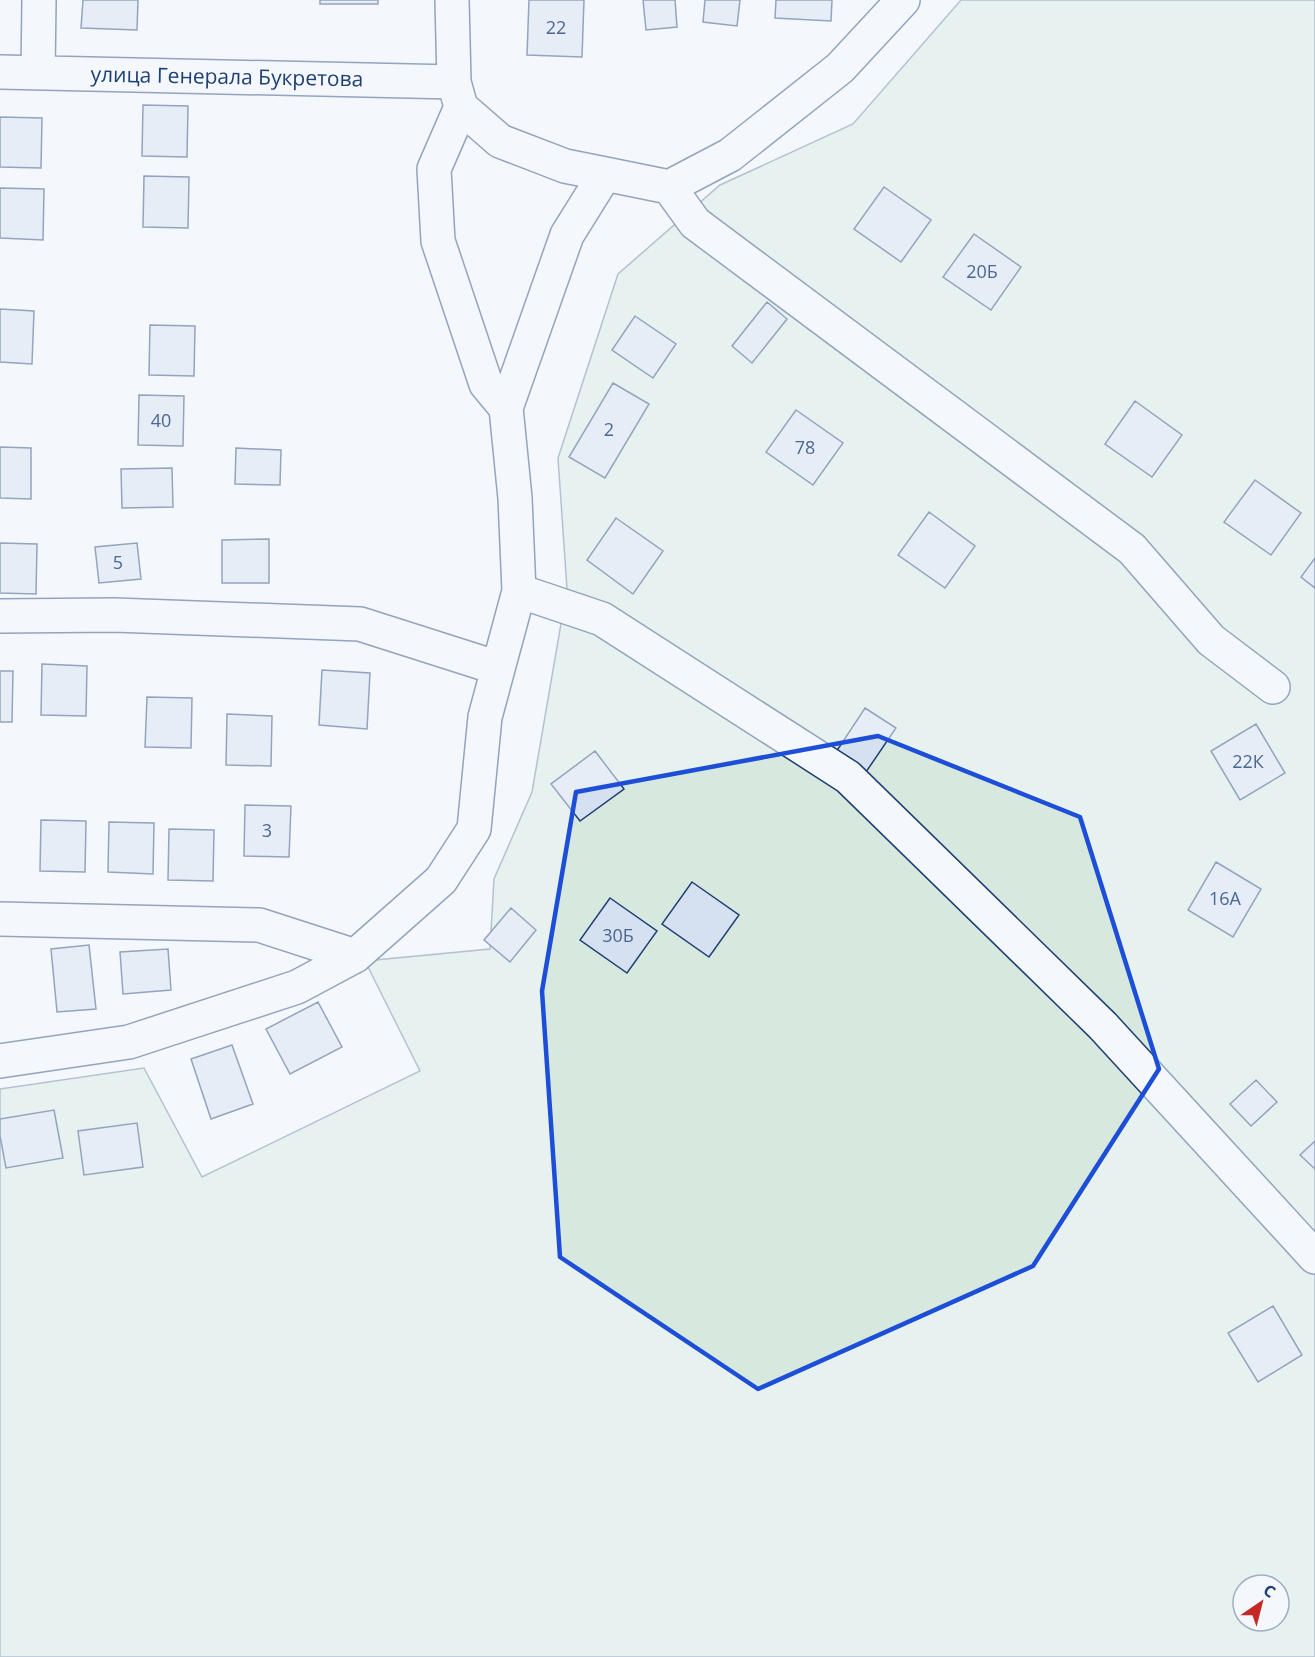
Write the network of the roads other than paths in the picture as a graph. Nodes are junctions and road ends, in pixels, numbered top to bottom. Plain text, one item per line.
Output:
1 (39, 0) edge
2 (452, 0) edge
3 (903, 0) edge
4 (0, 72) edge
5 (38, 73) junction
6 (457, 94) junction
7 (605, 174) junction
8 (669, 187) junction
9 (506, 408) junction
10 (519, 591) junction
11 (0, 616) edge
12 (498, 668) junction
13 (1273, 687) dead end
14 (0, 919) edge
15 (355, 957) junction
16 (0, 1061) edge
17 (1315, 1257) edge

1 - 5 street
2 - 6 street
3 - 8 street
4 - 5 street, улица Генерала Букретова
5 - 6 street, улица Генерала Букретова
6 - 7 street
6 - 9 street
7 - 8 street
7 - 9 street
8 - 13 street
9 - 10 street
10 - 12 street
10 - 17 street
11 - 12 street
12 - 15 street
14 - 15 street
15 - 16 street

